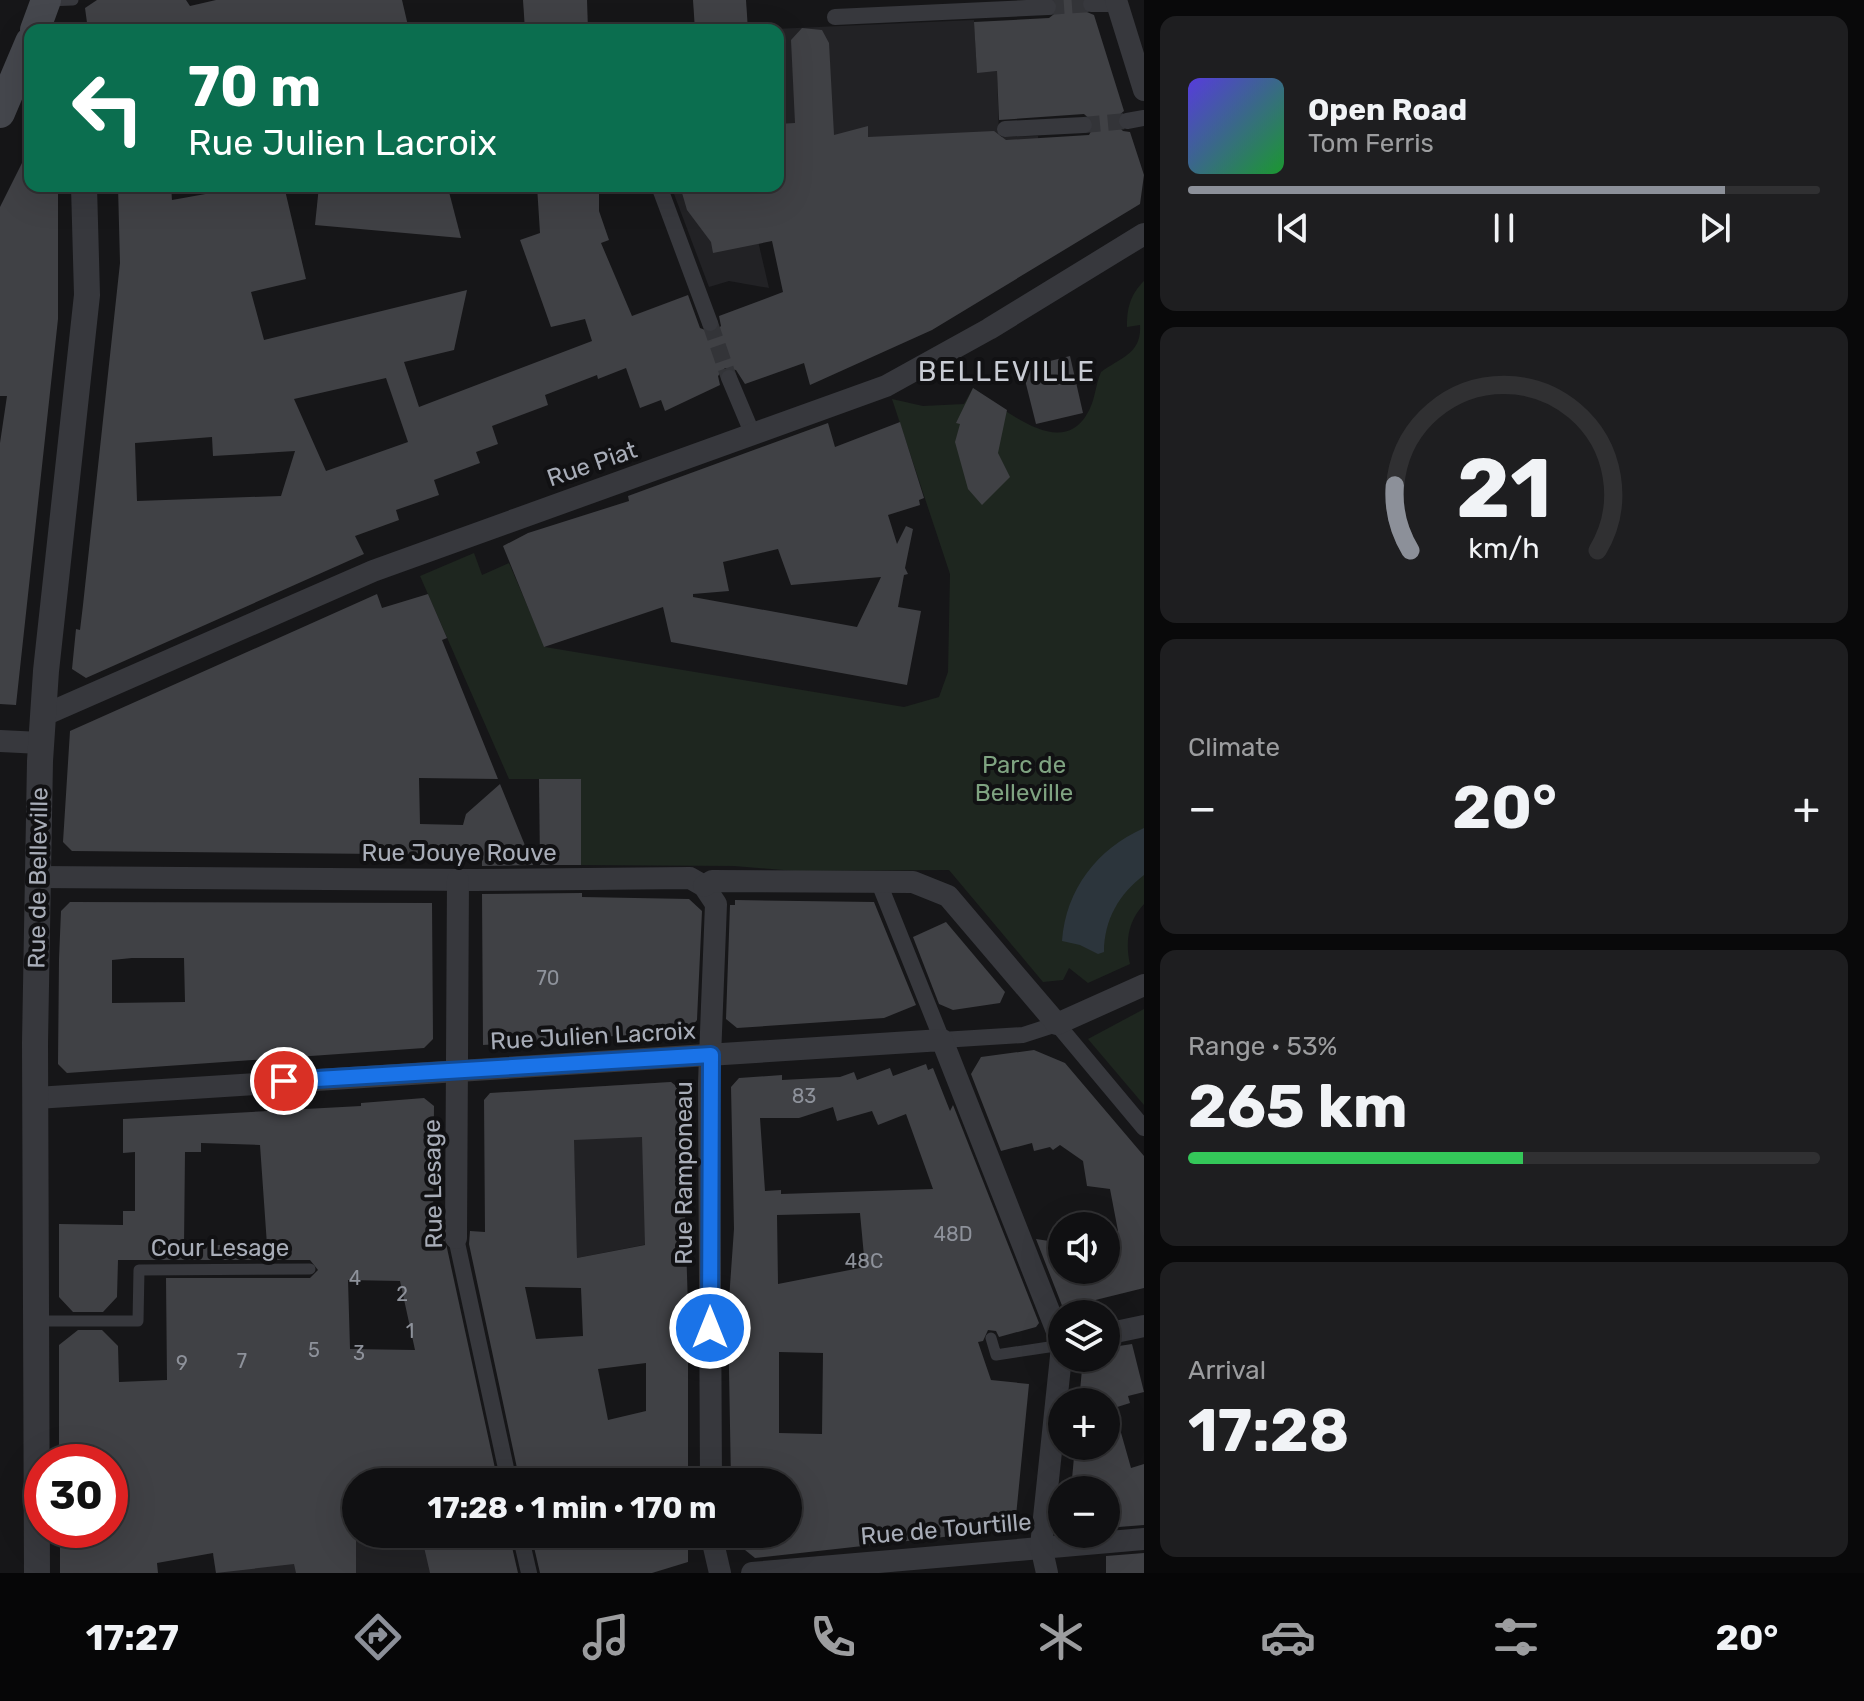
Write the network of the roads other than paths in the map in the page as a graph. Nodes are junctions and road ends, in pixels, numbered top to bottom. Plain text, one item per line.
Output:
1 (46, 0) edge
2 (73, 0) edge
3 (1117, 2) edge
4 (1091, 4) dead end
5 (1048, 7) dead end
6 (835, 17) dead end
7 (37, 24) edge
8 (53, 24) edge
9 (24, 56) edge
10 (1144, 90) edge
11 (0, 113) edge
12 (1084, 125) tunnel mouth
13 (1005, 129) dead end
14 (84, 192) edge
15 (661, 192) edge
16 (1144, 234) edge
17 (710, 323) tunnel mouth
18 (729, 378) tunnel mouth
19 (753, 435) junction
20 (42, 716) junction
21 (0, 741) edge
22 (41, 743) junction
23 (38, 877) junction
24 (458, 880) junction
25 (879, 883) junction
26 (704, 886) junction
27 (1144, 985) edge
28 (1057, 1024) junction
29 (942, 1040) junction
30 (711, 1055) junction
31 (457, 1069) junction
32 (36, 1098) junction
33 (1144, 1128) edge
34 (456, 1238) joint
35 (310, 1269) dead end
36 (1048, 1309) edge
37 (37, 1321) junction
38 (1142, 1332) edge
39 (1120, 1333) edge
40 (991, 1338) dead end
41 (1048, 1347) edge
42 (1059, 1372) edge
43 (506, 1468) edge
44 (711, 1468) edge
45 (1144, 1539) edge
46 (1041, 1546) junction
47 (523, 1548) edge
48 (714, 1548) edge
49 (37, 1573) edge
50 (529, 1573) edge
51 (720, 1573) edge
52 (752, 1573) edge
53 (1047, 1573) edge

1 - 2 lane
1 - 7 main road
1 - 8 street
3 - 4 street
3 - 10 street
5 - 6 street
9 - 11 main road
12 - 13 street
14 - 20 street, Rue de Belleville
15 - 17 street
16 - 19 street, Rue Piat
18 - 19 street
19 - 20 street, Rue Piat
20 - 22 street, Rue de Belleville
21 - 22 street
22 - 23 street, Rue de Belleville
23 - 24 street, Rue Jouye Rouve
23 - 32 street, Rue de Belleville
24 - 26 street, Rue Jouye Rouve
24 - 31 street, Rue Lesage
25 - 26 street, Rue Jouye Rouve
25 - 28 street, Rue Jouye Rouve
25 - 29 street
26 - 30 street
27 - 28 street, Rue Julien Lacroix
28 - 29 street, Rue Julien Lacroix
28 - 33 street
29 - 30 street, Rue Julien Lacroix
29 - 36 street
30 - 31 street, Rue Julien Lacroix
30 - 44 street, Rue Ramponeau
31 - 32 street, Rue Julien Lacroix
31 - 34 street, Rue Lesage
32 - 37 street, Rue de Belleville
34 - 43 street, Rue Lesage
35 - 37 lane, Cour Lesage
37 - 49 street, Rue de Belleville
38 - 39 street
40 - 41 lane
42 - 46 street
45 - 46 street, Rue de Tourtille
46 - 52 street, Rue de Tourtille
46 - 53 street
47 - 50 street
48 - 51 street

